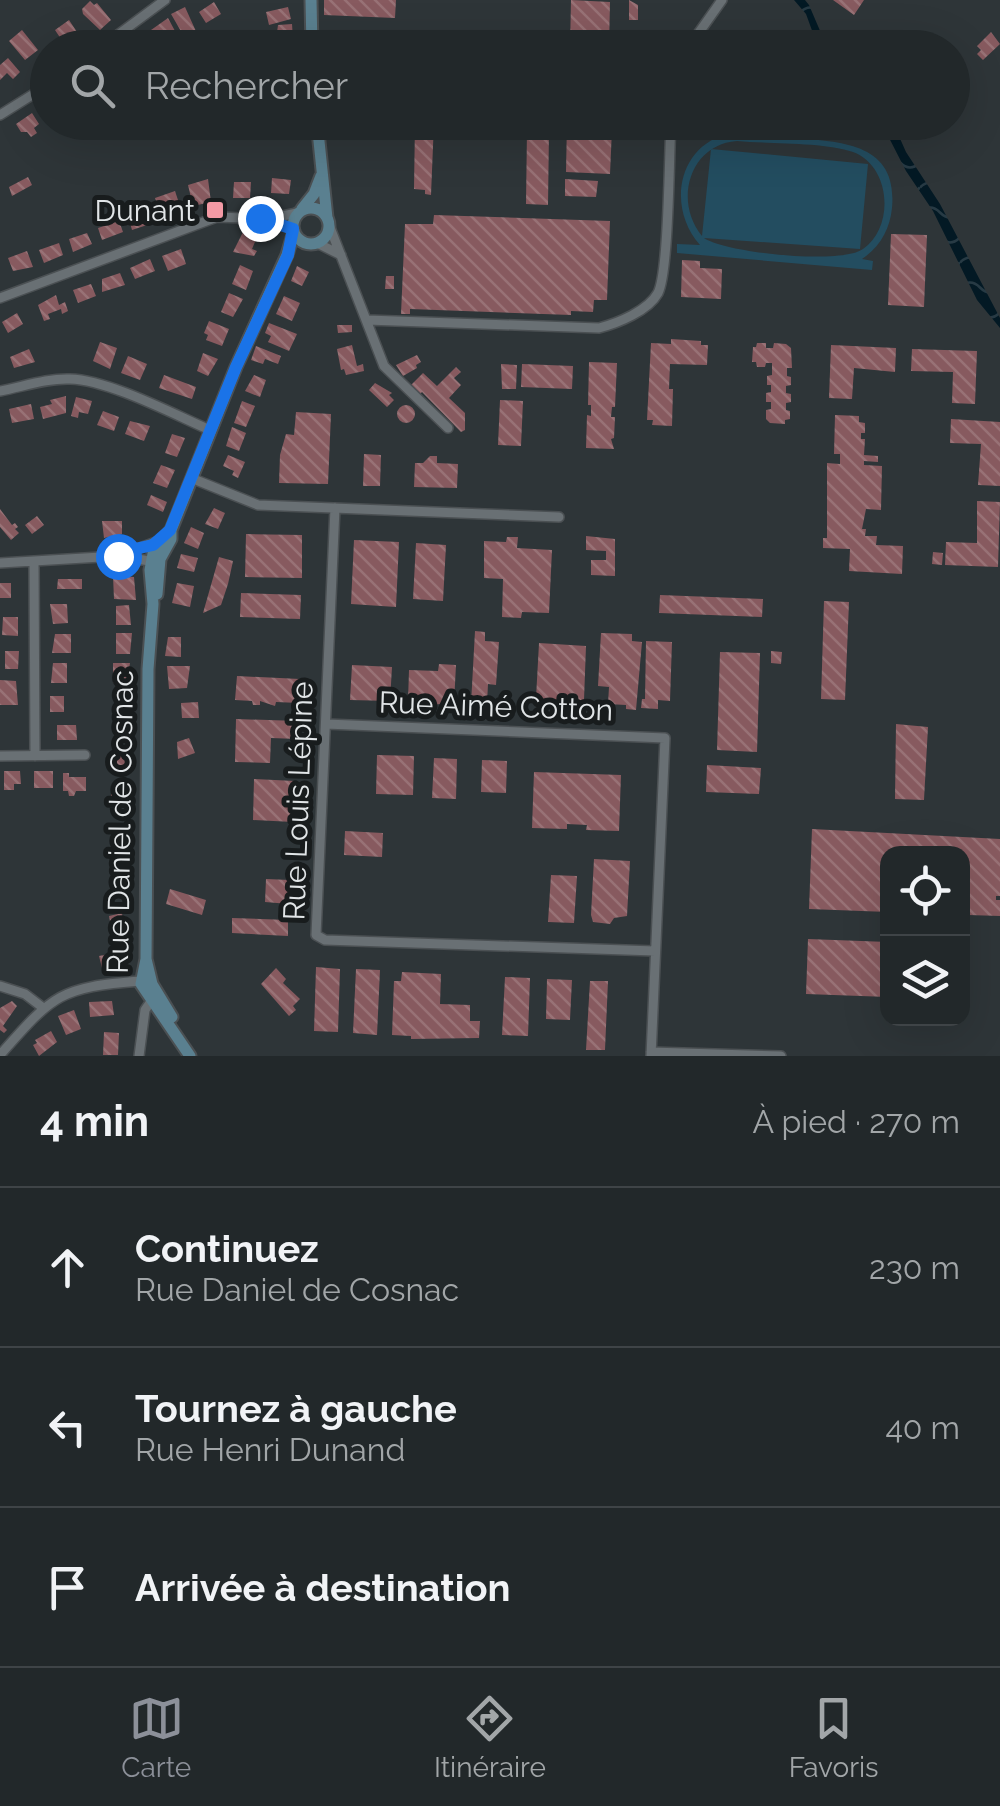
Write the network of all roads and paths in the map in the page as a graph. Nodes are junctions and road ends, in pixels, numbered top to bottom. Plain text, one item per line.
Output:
1 (166, 0) edge
2 (303, 0) edge
3 (311, 0) edge
4 (722, 0) edge
5 (125, 30) edge
6 (309, 30) edge
7 (312, 30) edge
8 (701, 30) edge
9 (30, 96) edge
10 (0, 115) edge
11 (318, 140) edge
12 (670, 140) edge
13 (321, 176) junction
14 (300, 212) junction
15 (268, 218) junction
16 (328, 222) junction
17 (294, 230) junction
18 (314, 243) junction
19 (288, 255) junction
20 (344, 256) junction
21 (0, 298) edge
22 (366, 320) junction
23 (0, 391) edge
24 (448, 428) dead end
25 (210, 430) junction
26 (191, 478) junction
27 (335, 508) junction
28 (559, 517) dead end
29 (166, 534) junction
30 (118, 556) junction
31 (34, 562) junction
32 (156, 562) junction
33 (0, 564) edge
34 (326, 724) junction
35 (85, 755) dead end
36 (0, 756) edge
37 (35, 756) junction
38 (655, 951) junction
39 (0, 986) edge
40 (149, 989) junction
41 (42, 1007) junction
42 (651, 1054) edge
43 (0, 1055) edge
44 (139, 1056) edge
45 (190, 1056) edge
46 (781, 1056) edge

1 - 5 street
2 - 6 street
3 - 7 street
4 - 8 street
9 - 10 street
11 - 13 street
12 - 22 street
13 - 14 street
13 - 16 street
14 - 15 street
14 - 16 street
14 - 17 street
15 - 17 street
15 - 21 street
16 - 18 street
16 - 20 street
17 - 18 street
17 - 19 street, Rue Daniel de Cosnac
18 - 19 street
18 - 20 street
19 - 25 street, Rue Daniel de Cosnac
20 - 22 street
22 - 24 street
23 - 25 street
25 - 26 street, Rue Daniel de Cosnac
26 - 27 street
26 - 29 street, Rue Daniel de Cosnac
27 - 28 street
27 - 34 street, Rue Louis Lépine
29 - 30 street
29 - 32 street, Rue Daniel de Cosnac
30 - 31 street
30 - 32 street
31 - 33 street
31 - 37 street
32 - 40 street, Rue Daniel de Cosnac
34 - 38 street, Rue Louis Lépine
34 - 38 street, Rue Aimé Cotton
35 - 37 street
36 - 37 street
38 - 42 street
39 - 41 street
40 - 41 street
40 - 44 street
40 - 45 street, Rue Daniel de Cosnac
41 - 43 street
42 - 46 street

